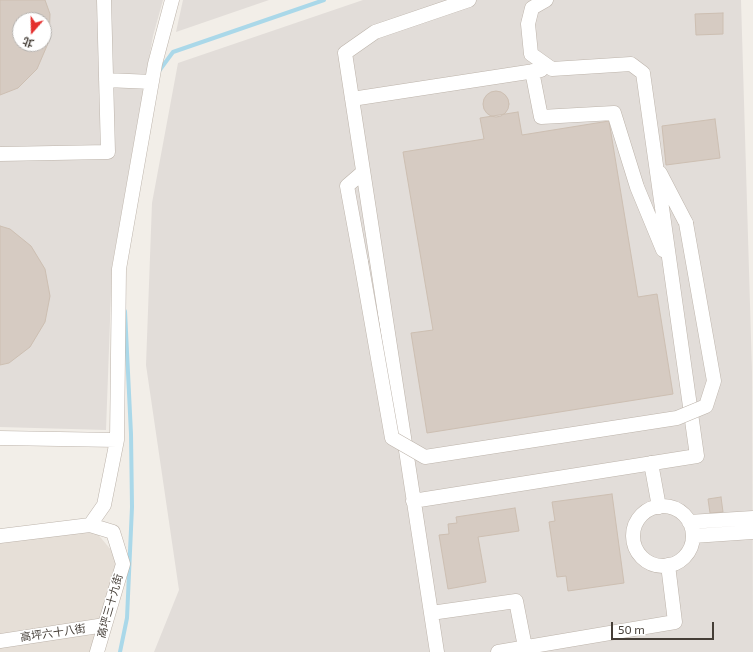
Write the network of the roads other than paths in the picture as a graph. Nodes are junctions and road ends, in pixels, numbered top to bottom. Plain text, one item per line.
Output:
1 (104, 0) edge
2 (172, 0) edge
3 (468, 0) edge
4 (546, 0) edge
5 (552, 69) junction
6 (532, 72) junction
7 (106, 80) junction
8 (152, 82) junction
9 (352, 99) junction
10 (0, 154) edge
11 (654, 162) junction
12 (362, 173) junction
13 (672, 273) junction
14 (0, 438) edge
15 (117, 440) junction
16 (651, 463) junction
17 (414, 501) junction
18 (658, 507) junction
19 (753, 518) edge
20 (689, 522) junction
21 (90, 525) junction
22 (753, 532) edge
23 (0, 536) edge
24 (693, 536) junction
25 (668, 565) junction
26 (431, 613) junction
27 (105, 625) junction
28 (0, 641) edge
29 (525, 647) junction
30 (97, 652) edge
31 (437, 652) edge
32 (498, 652) edge

1 - 7 street
2 - 8 street
3 - 9 street
4 - 5 street
5 - 6 street
5 - 11 street
6 - 9 street
6 - 13 street
7 - 8 street
7 - 10 street
8 - 15 street
9 - 12 street
11 - 12 street, bridge
11 - 13 street
12 - 17 street
13 - 16 street
14 - 15 street
15 - 21 street
16 - 17 street
16 - 18 street
17 - 26 street
18 - 20 street
18 - 25 street
19 - 20 street
20 - 24 street
21 - 23 street, 高坪三十九街
21 - 27 street, 高坪三十九街
22 - 24 street
24 - 25 street
25 - 29 street
26 - 29 street
26 - 31 street
27 - 28 street, 高坪六十八街
27 - 30 street, 高坪三十九街
29 - 32 street

